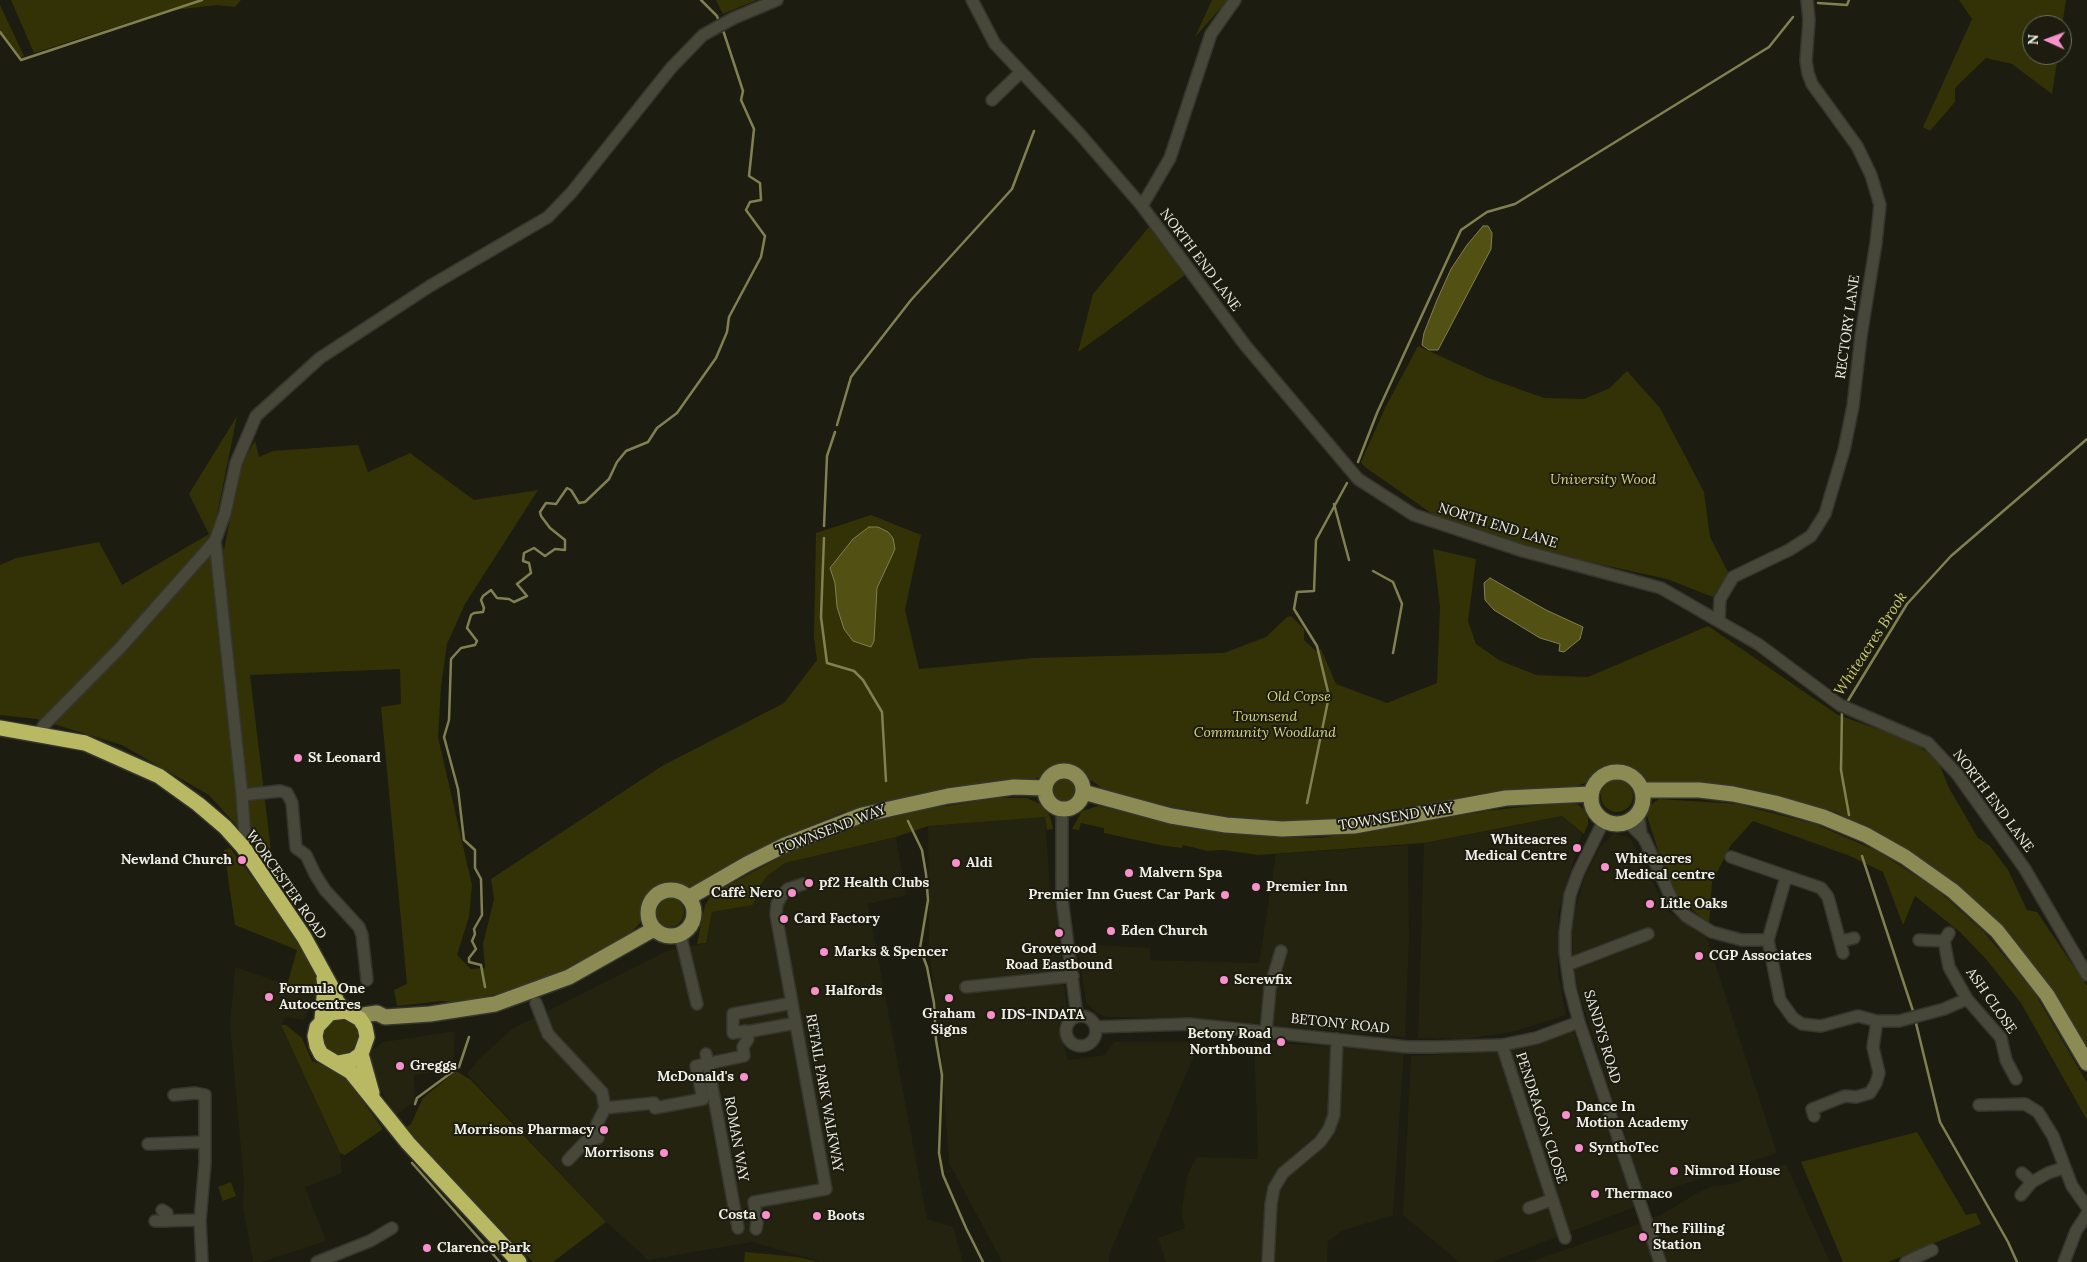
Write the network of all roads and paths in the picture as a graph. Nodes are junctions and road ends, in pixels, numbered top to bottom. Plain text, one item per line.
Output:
1 (777, 0) edge
2 (972, 0) edge
3 (1235, 0) edge
4 (1807, 0) edge
5 (1020, 73) junction
6 (992, 100) dead end
7 (1142, 206) junction
8 (215, 541) junction
9 (1720, 599) junction
10 (1702, 611) junction
11 (1719, 620) junction
12 (0, 728) edge
13 (39, 733) junction
14 (1044, 788) junction
15 (1642, 790) junction
16 (1083, 792) junction
17 (1591, 794) junction
18 (242, 795) junction
19 (1062, 810) junction
20 (1633, 818) junction
21 (1604, 820) junction
22 (242, 847) junction
23 (1739, 855) dead end
24 (1786, 877) junction
25 (804, 884) dead end
26 (688, 898) junction
27 (361, 914) dead end
28 (359, 927) junction
29 (654, 929) junction
30 (680, 934) junction
31 (1648, 934) dead end
32 (1854, 938) dead end
33 (1768, 940) junction
34 (1919, 940) dead end
35 (1840, 941) junction
36 (1281, 950) dead end
37 (1843, 953) dead end
38 (1566, 960) junction
39 (323, 974) junction
40 (2087, 975) edge
41 (1073, 976) junction
42 (366, 980) dead end
43 (966, 987) dead end
44 (1967, 999) junction
45 (536, 1003) dead end
46 (792, 1003) junction
47 (697, 1004) dead end
48 (351, 1013) junction
49 (1077, 1016) junction
50 (385, 1017) junction
51 (322, 1019) junction
52 (1877, 1021) junction
53 (1579, 1022) junction
54 (796, 1023) junction
55 (1096, 1027) junction
56 (367, 1031) junction
57 (746, 1032) junction
58 (1266, 1032) junction
59 (1337, 1039) junction
60 (1502, 1045) junction
61 (361, 1054) junction
62 (707, 1059) junction
63 (338, 1063) junction
64 (2087, 1063) edge
65 (2016, 1079) dead end
66 (174, 1095) dead end
67 (375, 1103) junction
68 (1979, 1104) dead end
69 (605, 1108) junction
70 (1812, 1109) dead end
71 (205, 1142) junction
72 (148, 1144) dead end
73 (568, 1160) dead end
74 (2063, 1168) junction
75 (2022, 1173) dead end
76 (2032, 1182) junction
77 (2021, 1196) dead end
78 (1551, 1200) junction
79 (2087, 1207) edge
80 (1529, 1208) dead end
81 (2087, 1214) edge
82 (200, 1220) junction
83 (154, 1221) dead end
84 (392, 1228) dead end
85 (738, 1228) dead end
86 (756, 1229) dead end
87 (1565, 1238) dead end
88 (1932, 1250) dead end
89 (202, 1262) edge
90 (317, 1262) edge
91 (519, 1262) edge
92 (1268, 1262) edge
93 (1660, 1262) edge
94 (1904, 1262) edge
95 (2064, 1262) edge

1 - 8 street
2 - 5 street, NORTH END LANE
3 - 7 street
4 - 9 street, RECTORY LANE
5 - 6 street
5 - 7 street, NORTH END LANE
7 - 10 street, NORTH END LANE
8 - 13 street
8 - 18 street
9 - 10 street
9 - 11 street, RECTORY LANE
10 - 11 street, NORTH END LANE
11 - 40 street, NORTH END LANE
12 - 13 highway, WORCESTER ROAD
13 - 22 highway, WORCESTER ROAD
14 - 16 main road
14 - 19 main road
14 - 26 main road, TOWNSEND WAY
15 - 17 main road
15 - 20 main road
15 - 64 main road
16 - 17 main road, TOWNSEND WAY
16 - 19 main road
17 - 21 main road
18 - 22 street
18 - 28 street
19 - 41 street
20 - 21 main road
20 - 33 street
21 - 38 street, SANDYS ROAD
22 - 39 highway, WORCESTER ROAD
23 - 24 street
24 - 33 street
24 - 35 street
25 - 46 street, RETAIL PARK WALKWAY
26 - 29 main road
26 - 30 main road
27 - 28 street
28 - 42 street
29 - 30 main road
29 - 50 main road
30 - 47 street
31 - 38 street
32 - 35 street
33 - 52 street
34 - 44 street, ASH CLOSE
35 - 37 street
36 - 58 street
38 - 53 street, SANDYS ROAD
39 - 48 highway, WORCESTER ROAD
39 - 51 highway
41 - 43 street
41 - 49 street
44 - 52 street
44 - 65 street, ASH CLOSE
45 - 69 street
46 - 54 street, RETAIL PARK WALKWAY
46 - 57 street
48 - 50 main road
48 - 51 highway
48 - 56 highway
49 - 55 street
49 - 55 street
50 - 56 main road
51 - 63 highway
52 - 70 street
53 - 60 street, BETONY ROAD
53 - 93 street, SANDYS ROAD
54 - 57 street
54 - 86 street, RETAIL PARK WALKWAY
55 - 58 street, BETONY ROAD
56 - 61 highway
57 - 62 street
58 - 59 street, BETONY ROAD
59 - 60 street, BETONY ROAD
59 - 92 street
60 - 78 street, PENDRAGON CLOSE
61 - 63 highway
61 - 67 highway
62 - 69 street
62 - 85 street, ROMAN WAY
63 - 67 highway
66 - 71 street
67 - 91 highway
68 - 74 street
69 - 73 street
71 - 72 street
71 - 82 street
74 - 76 street
74 - 79 street
75 - 76 street
76 - 77 street
78 - 80 street, PENDRAGON CLOSE
78 - 87 street, PENDRAGON CLOSE
81 - 95 street
82 - 83 street
82 - 89 street
84 - 90 street
88 - 94 street

